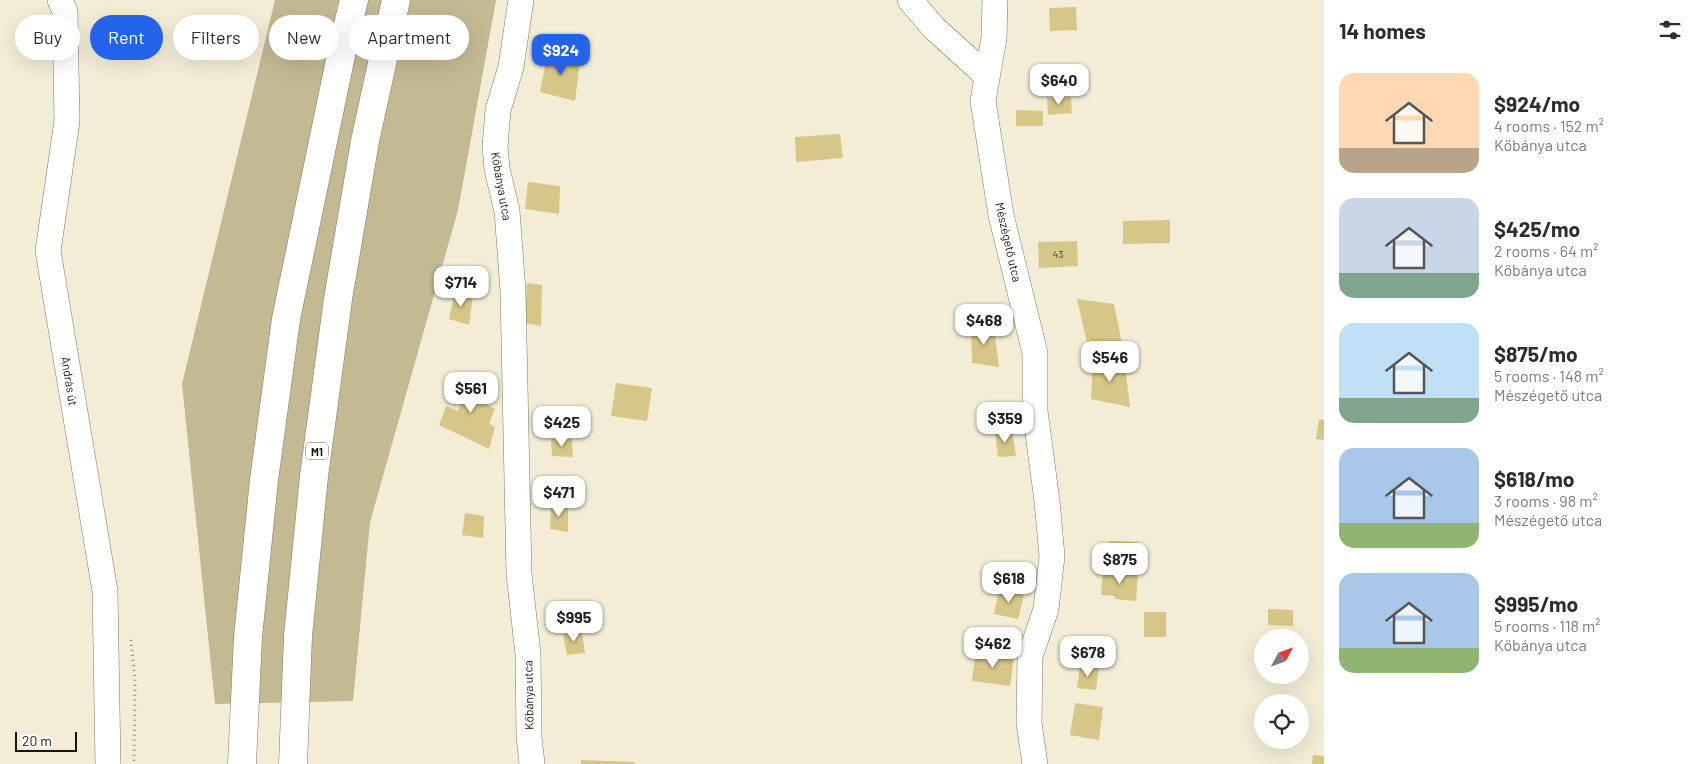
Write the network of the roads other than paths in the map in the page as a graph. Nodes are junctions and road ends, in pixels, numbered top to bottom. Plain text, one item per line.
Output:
1 (60, 0) edge
2 (354, 0) edge
3 (396, 0) edge
4 (521, 0) edge
5 (910, 0) edge
6 (995, 0) edge
7 (987, 76) junction
8 (108, 764) edge
9 (242, 764) edge
10 (292, 764) edge
11 (532, 764) edge
12 (1035, 764) edge

1 - 8 street, András út
2 - 9 highway
3 - 10 highway, M1
4 - 11 street, Kőbánya utca
5 - 7 street
6 - 7 street, Mészégető utca
7 - 12 street, Mészégető utca

